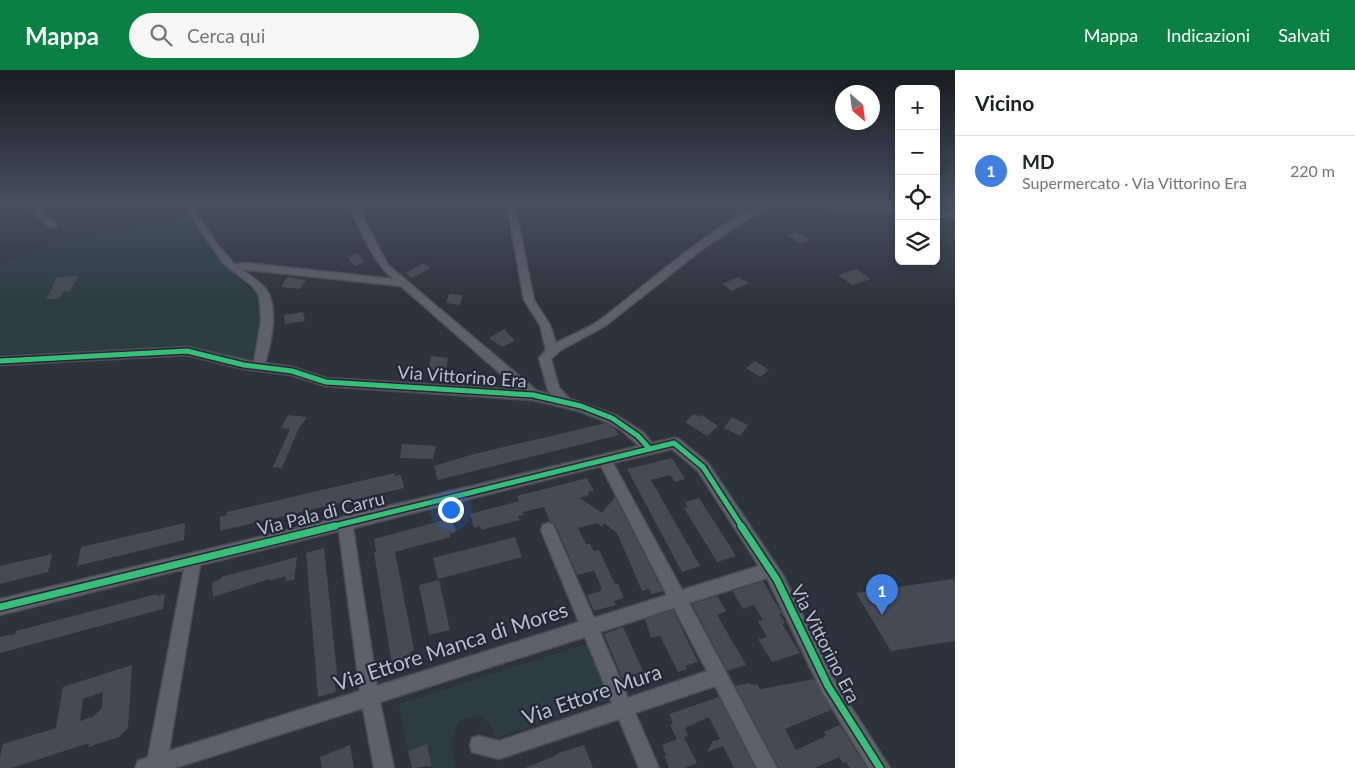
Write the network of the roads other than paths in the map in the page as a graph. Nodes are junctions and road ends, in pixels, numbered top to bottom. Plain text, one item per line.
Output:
1 (211, 238) edge
2 (369, 238) edge
3 (517, 238) edge
4 (713, 238) edge
5 (232, 267) junction
6 (404, 283) junction
7 (552, 350) junction
8 (0, 361) edge
9 (258, 367) junction
10 (533, 395) junction
11 (566, 402) junction
12 (649, 448) junction
13 (604, 459) junction
14 (345, 523) junction
15 (548, 530) dead end
16 (194, 559) junction
17 (770, 570) junction
18 (678, 599) junction
19 (0, 607) edge
20 (588, 628) junction
21 (718, 676) junction
22 (370, 696) junction
23 (623, 708) junction
24 (479, 745) dead end
25 (153, 767) edge
26 (384, 768) edge
27 (649, 768) edge
28 (767, 768) edge
29 (880, 768) edge

1 - 5 street
2 - 6 street, Via Vittorino Era
3 - 7 street
4 - 7 street
5 - 6 street
5 - 9 street
6 - 10 street, Via Vittorino Era
7 - 11 street
8 - 9 street, Via Vittorino Era
9 - 10 street, Via Vittorino Era
10 - 11 street, Via Vittorino Era
11 - 12 street, Via Vittorino Era
12 - 13 street, Via Pala di Carru
12 - 17 street, Via Vittorino Era
13 - 14 street, Via Pala di Carru
13 - 18 street
14 - 16 street, Via Pala di Carru
14 - 22 street
15 - 20 street
16 - 19 street, Via Pala di Carru
16 - 25 street
17 - 18 street, Via Ettore Manca di Mores
17 - 29 street, Via Vittorino Era
18 - 20 street, Via Ettore Manca di Mores
18 - 21 street
20 - 22 street, Via Ettore Manca di Mores
20 - 23 street
21 - 23 street, Via Ettore Mura
21 - 28 street
22 - 25 street, Via Ettore Manca di Mores
22 - 26 street
23 - 24 street, Via Ettore Mura
23 - 27 street

